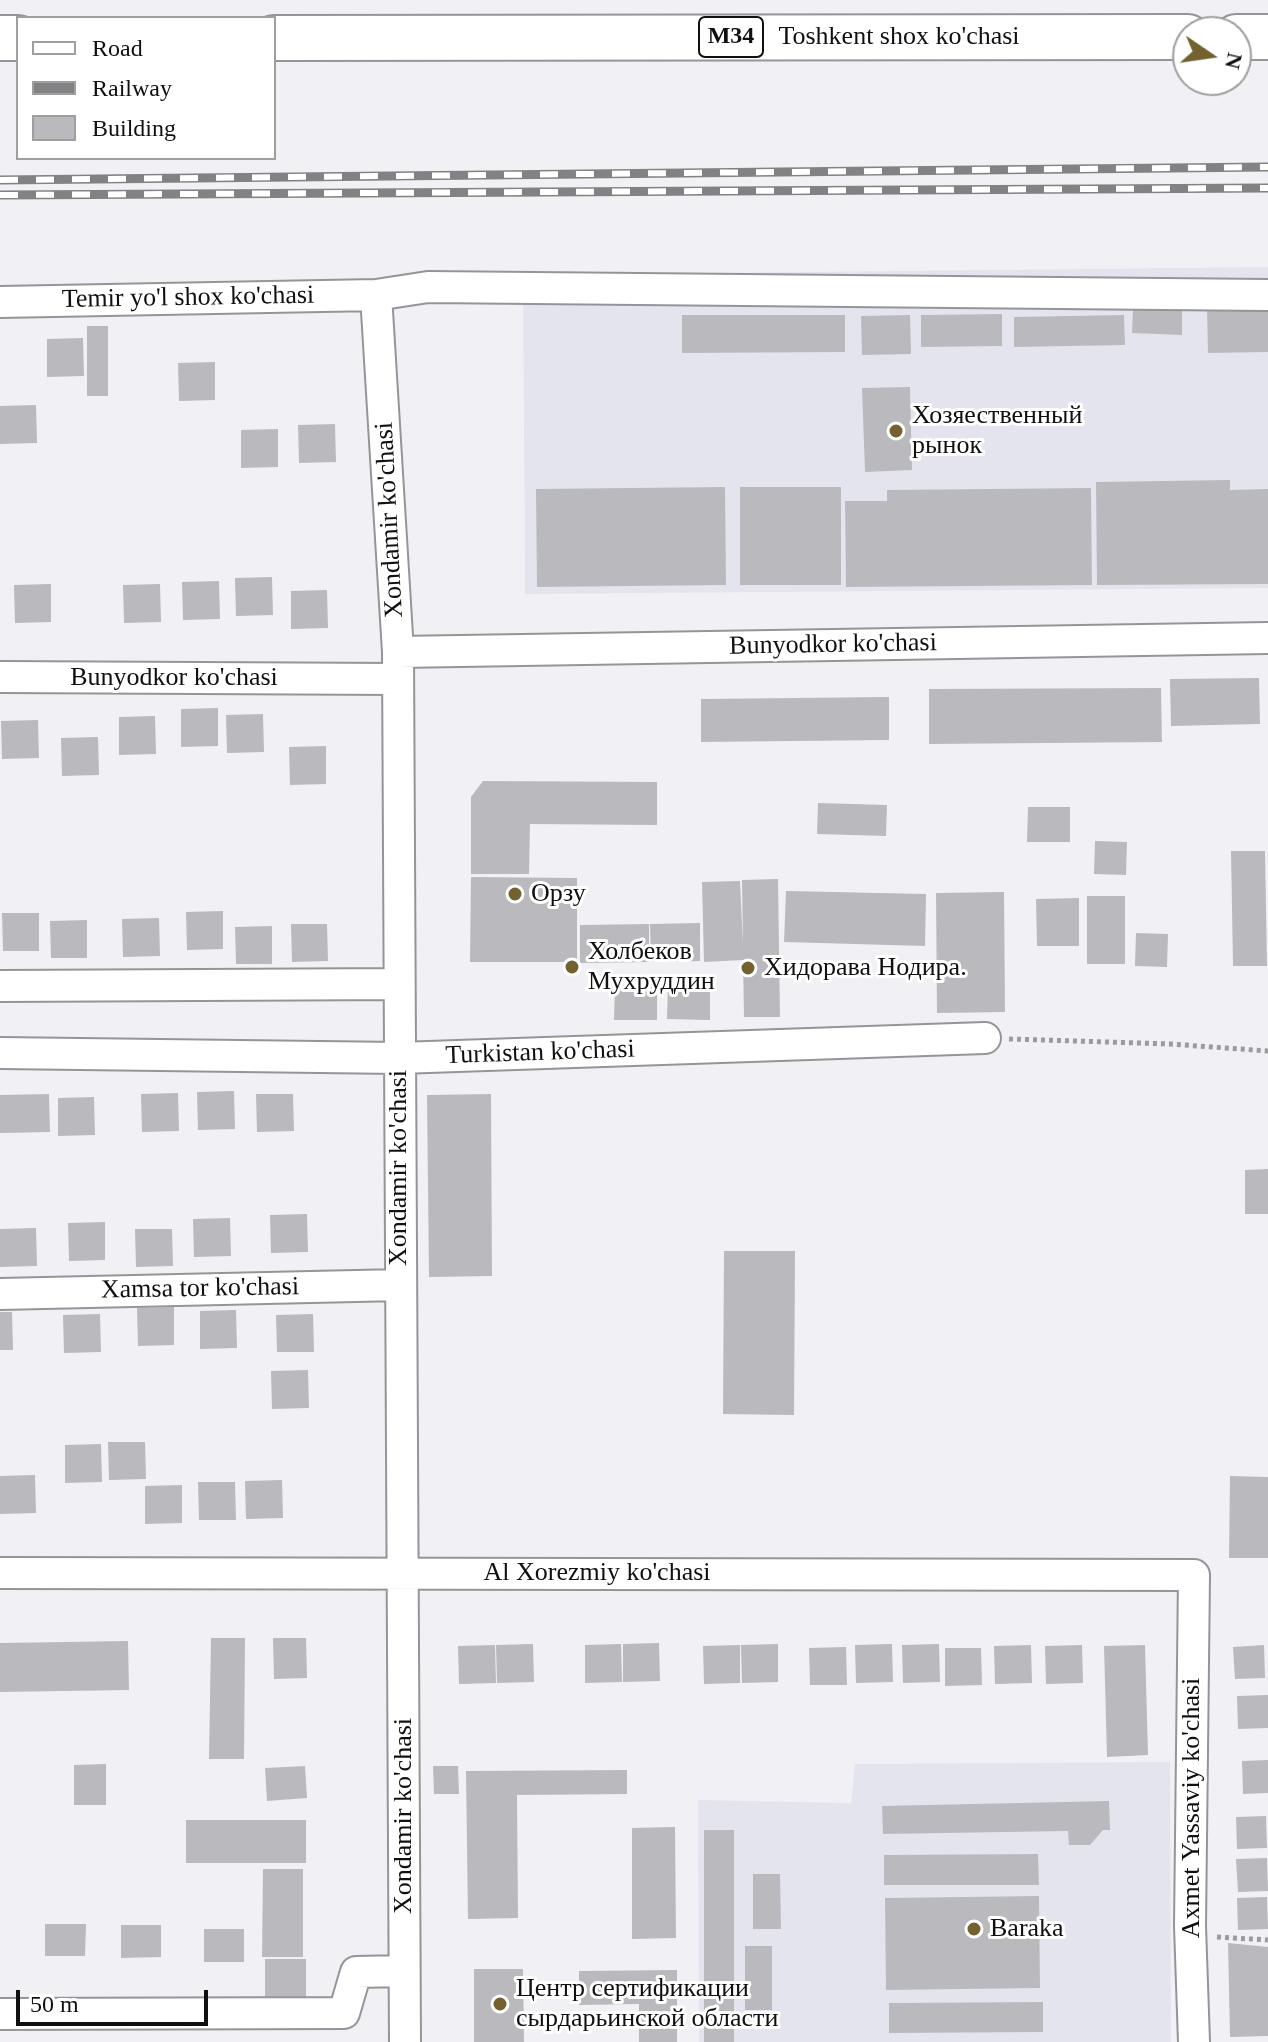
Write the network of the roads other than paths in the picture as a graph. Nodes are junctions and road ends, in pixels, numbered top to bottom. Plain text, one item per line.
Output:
1 (1172, 37) edge
2 (276, 38) edge
3 (376, 295) junction
4 (1268, 295) edge
5 (0, 302) edge
6 (1268, 638) edge
7 (397, 666) junction
8 (0, 677) edge
9 (399, 984) junction
10 (0, 986) edge
11 (985, 1038) road end
12 (0, 1053) edge
13 (399, 1058) junction
14 (400, 1285) junction
15 (0, 1294) edge
16 (403, 1572) junction
17 (0, 1573) edge
18 (1194, 1575) joint
19 (404, 1971) junction
20 (0, 2014) edge
21 (405, 2042) edge
22 (1194, 2042) edge

1 - 2 highway, Toshkent shox ko'chasi / M34
3 - 4 street, Temir yo'l shox ko'chasi
3 - 5 street, Temir yo'l shox ko'chasi
3 - 7 street, Xondamir ko'chasi
6 - 7 street, Bunyodkor ko'chasi
7 - 8 street, Bunyodkor ko'chasi
7 - 9 street, Xondamir ko'chasi
9 - 10 street
9 - 13 street, Xondamir ko'chasi
11 - 13 street, Turkistan ko'chasi
12 - 13 street, Turkistan ko'chasi
13 - 14 street, Xondamir ko'chasi
14 - 15 street, Xamsa tor ko'chasi
14 - 16 street, Xondamir ko'chasi
16 - 17 street, Al Xorezmiy ko'chasi
16 - 18 street, Al Xorezmiy ko'chasi
16 - 19 street, Xondamir ko'chasi
18 - 22 street, Axmet Yassaviy ko'chasi
19 - 20 street
19 - 21 street, Xondamir ko'chasi

